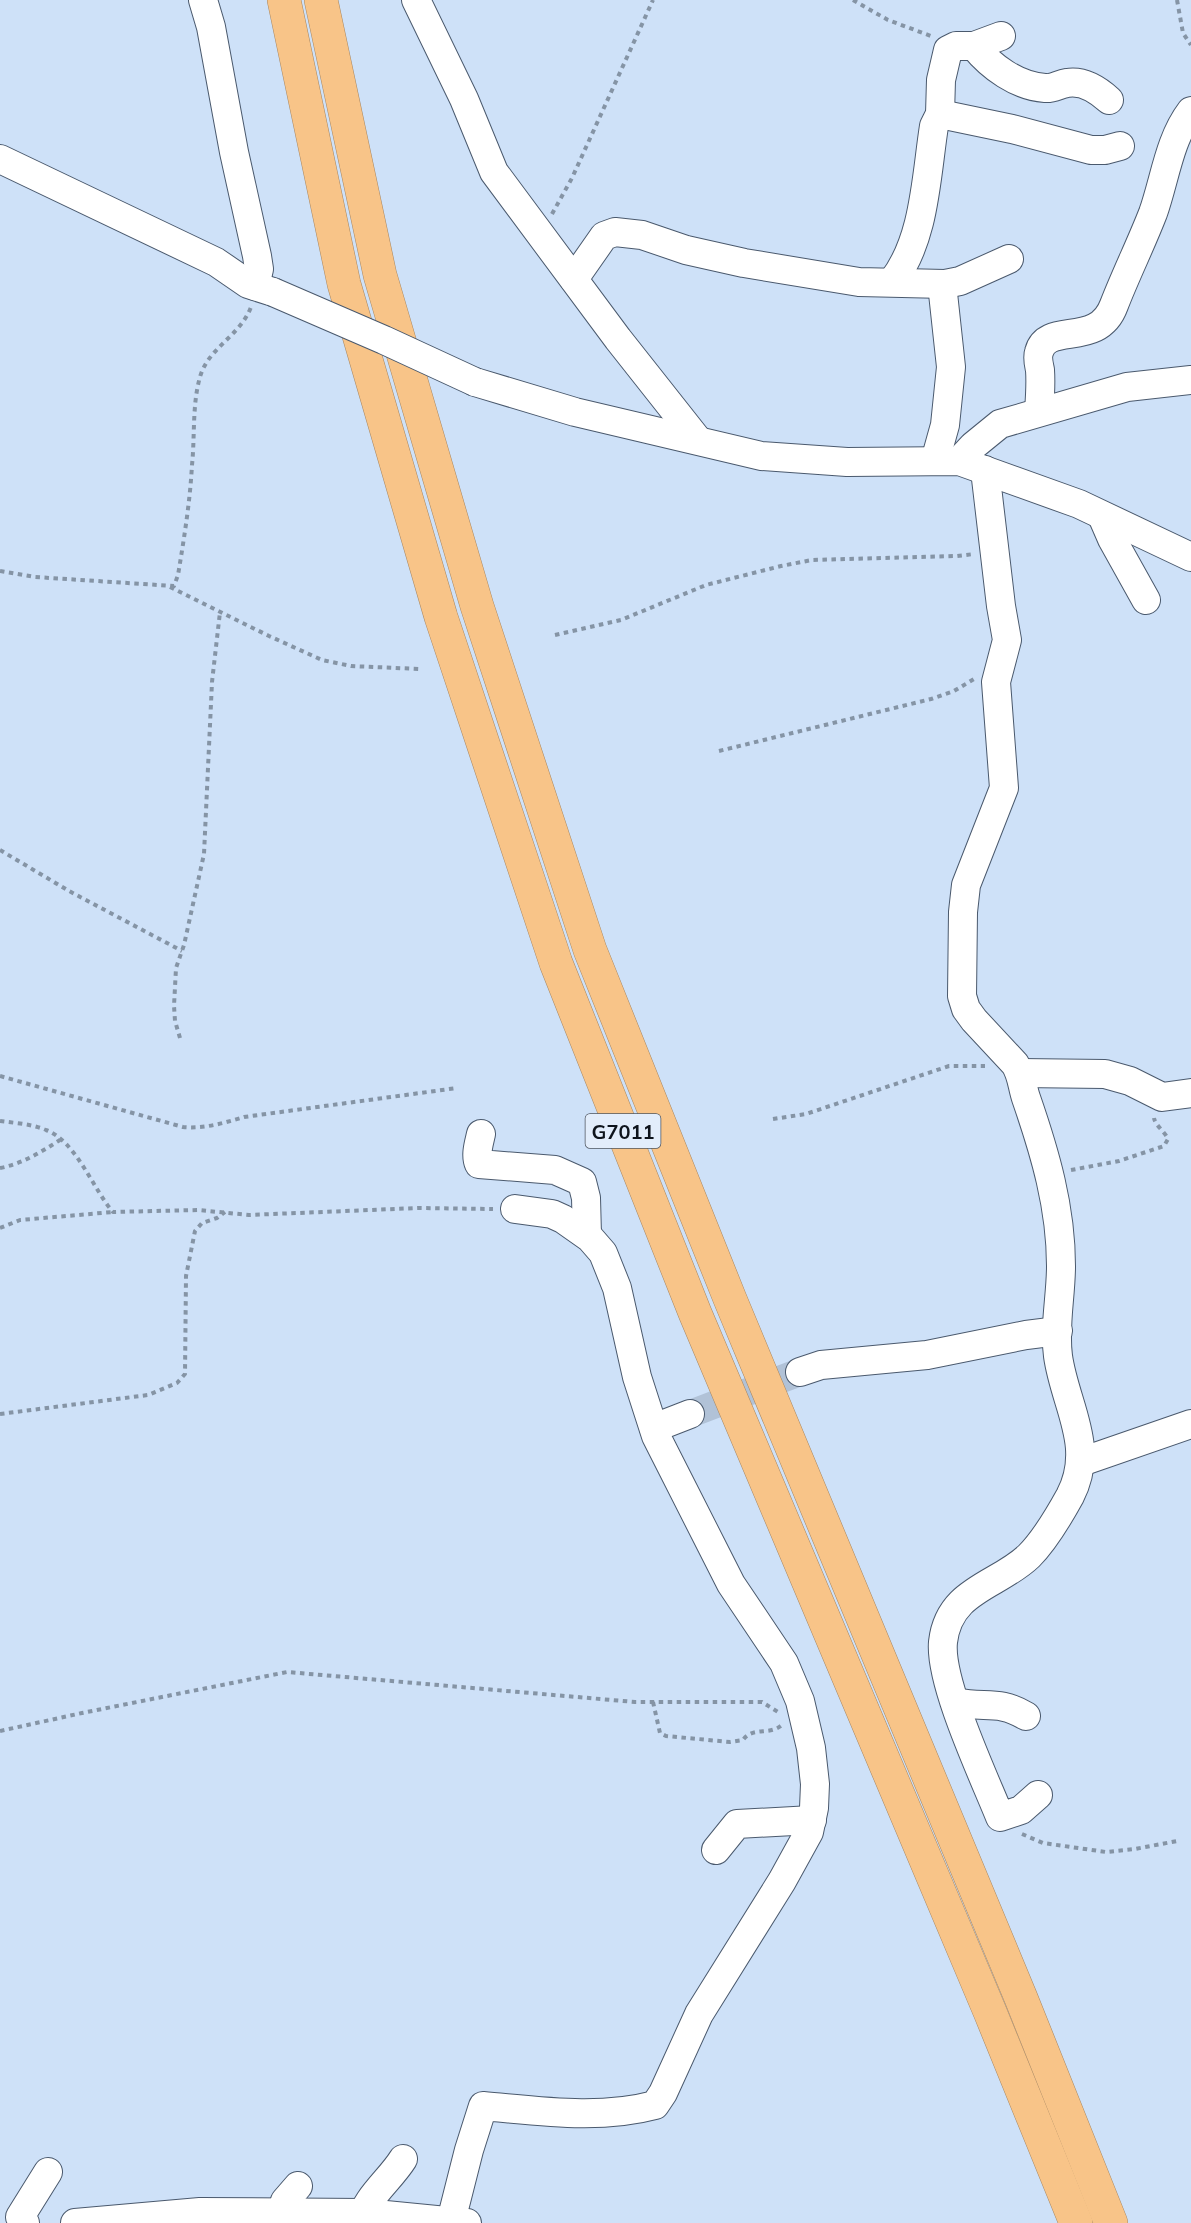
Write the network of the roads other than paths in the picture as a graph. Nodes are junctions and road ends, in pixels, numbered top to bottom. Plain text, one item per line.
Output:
1 (203, 0) edge
2 (284, 0) edge
3 (321, 0) edge
4 (416, 0) edge
5 (1000, 36) dead end
6 (963, 47) junction
7 (1109, 100) dead end
8 (1191, 111) edge
9 (940, 114) junction
10 (1120, 146) dead end
11 (0, 159) edge
12 (1009, 259) dead end
13 (574, 279) junction
14 (892, 282) junction
15 (942, 284) junction
16 (264, 289) junction
17 (1191, 369) edge
18 (1191, 380) edge
19 (1134, 387) junction
20 (1039, 411) junction
21 (697, 439) junction
22 (960, 464) junction
23 (1102, 516) junction
24 (1191, 557) edge
25 (1146, 600) dead end
26 (1014, 1065) junction
27 (1191, 1093) edge
28 (481, 1134) dead end
29 (586, 1207) junction
30 (515, 1209) road end
31 (555, 1215) junction
32 (587, 1235) junction
33 (1058, 1331) junction
34 (800, 1372) tunnel mouth
35 (690, 1414) tunnel mouth
36 (1191, 1424) edge
37 (654, 1428) junction
38 (1081, 1462) junction
39 (956, 1702) junction
40 (1026, 1716) dead end
41 (1038, 1795) dead end
42 (812, 1820) junction
43 (716, 1850) dead end
44 (403, 2158) dead end
45 (48, 2172) dead end
46 (298, 2186) dead end
47 (281, 2212) junction
48 (361, 2218) edge
49 (459, 2222) edge
50 (25, 2223) edge
51 (75, 2223) edge
52 (1076, 2223) edge
53 (1112, 2223) edge

1 - 16 street
2 - 52 highway, G7011
3 - 53 highway, G7011
4 - 13 street
5 - 6 street
6 - 7 street
6 - 9 street
8 - 20 street
9 - 10 street
9 - 14 street
11 - 16 street
12 - 15 street
13 - 14 street
13 - 21 street
14 - 15 street
15 - 22 street
16 - 21 street, bridge
17 - 19 street
18 - 19 street
19 - 20 street
20 - 22 street
21 - 22 street
22 - 23 street
22 - 26 street
23 - 24 street
23 - 25 street
26 - 27 street
26 - 33 street
28 - 29 street
29 - 31 street
29 - 32 street
30 - 31 street
31 - 32 street
32 - 37 street
33 - 34 street
33 - 38 street
35 - 37 street
36 - 38 street
37 - 42 street
38 - 39 street
39 - 40 street
39 - 41 street
42 - 43 street
42 - 49 street
44 - 48 street
45 - 50 street
46 - 47 street
47 - 48 street
47 - 51 street
48 - 49 street

